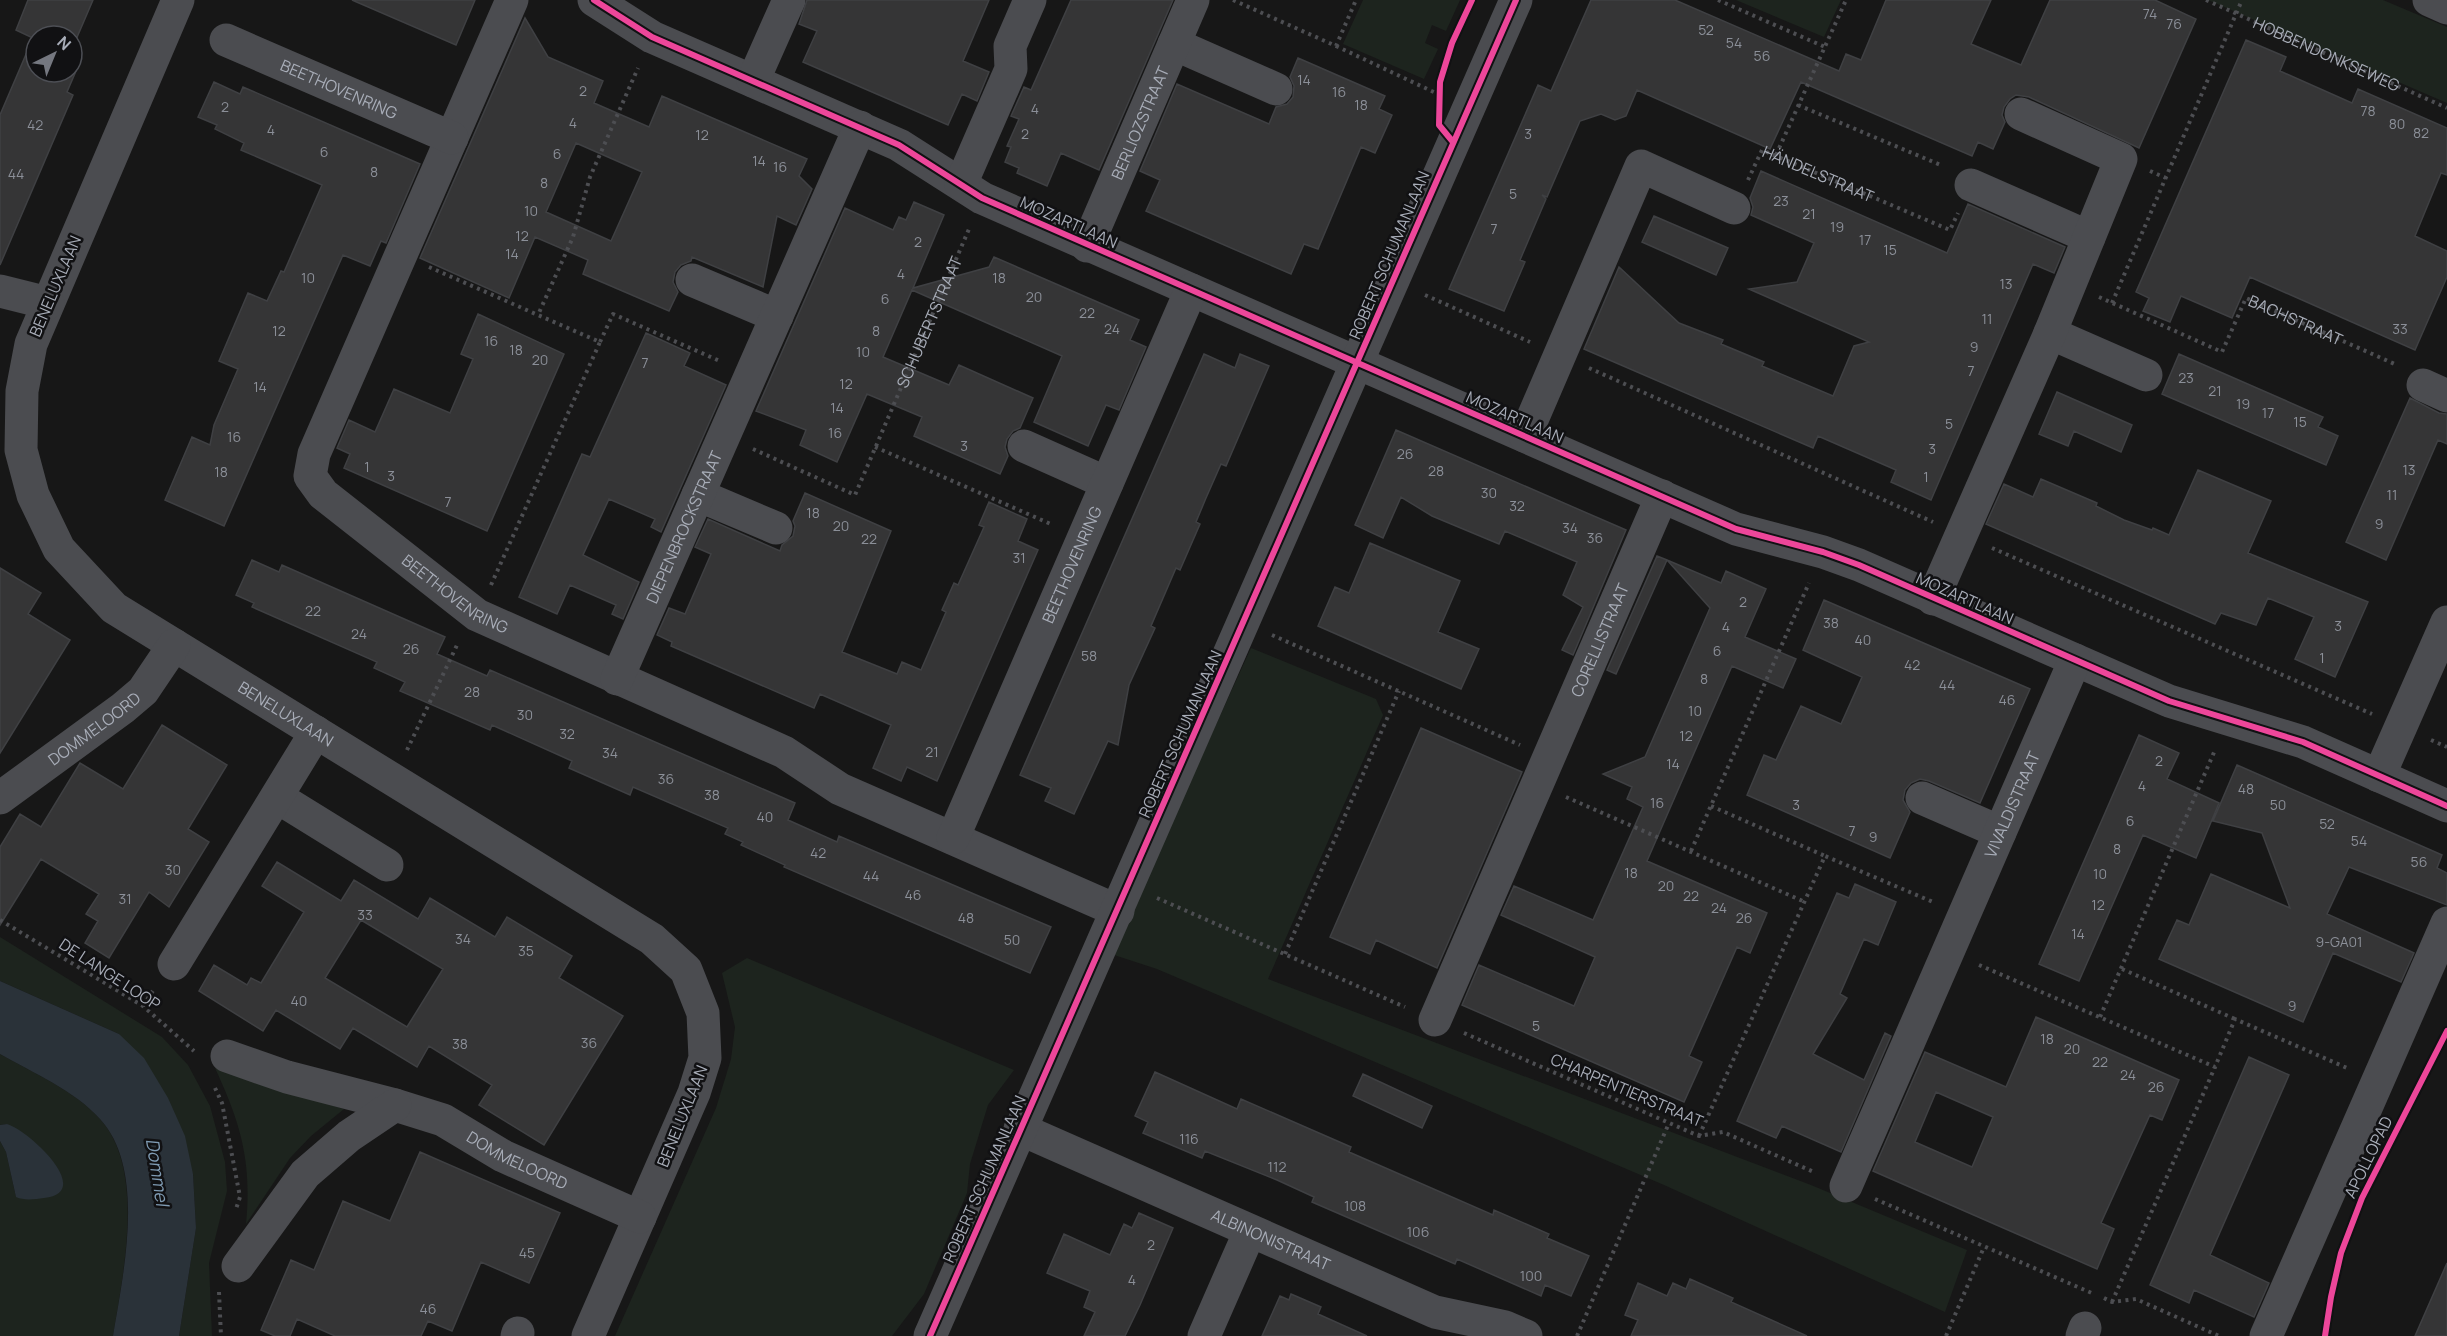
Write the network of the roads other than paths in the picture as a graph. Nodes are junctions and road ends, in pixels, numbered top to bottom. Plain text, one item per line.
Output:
1 (178, 0) edge
2 (512, 0) edge
3 (594, 0) edge
4 (789, 0) edge
5 (1030, 0) edge
6 (1193, 0) edge
7 (1516, 0) edge
8 (2430, 0) edge
9 (2447, 8) edge
10 (226, 40) dead end
11 (1174, 44) junction
12 (753, 81) junction
13 (1276, 89) dead end
14 (2021, 114) dead end
15 (860, 127) junction
16 (452, 138) junction
17 (1971, 185) road end
18 (971, 191) junction
19 (1734, 208) road end
20 (2089, 237) junction
21 (1087, 246) junction
22 (693, 280) dead end
23 (1191, 290) junction
24 (0, 291) edge
25 (48, 303) junction
26 (777, 316) junction
27 (2050, 333) junction
28 (1357, 362) junction
29 (2146, 375) dead end
30 (1525, 436) junction
31 (1024, 446) dead end
32 (1107, 483) junction
33 (698, 495) junction
34 (1662, 496) junction
35 (776, 528) dead end
36 (1933, 599) junction
37 (2447, 622) edge
38 (174, 645) junction
39 (2075, 660) junction
40 (617, 679) junction
41 (316, 732) junction
42 (2379, 776) junction
43 (277, 797) junction
44 (0, 798) edge
45 (1922, 798) dead end
46 (2447, 807) edge
47 (2000, 832) junction
48 (953, 838) junction
49 (387, 865) dead end
50 (1123, 898) junction
51 (2447, 923) edge
52 (174, 964) dead end
53 (1435, 1020) road end
54 (212, 1064) road end
55 (395, 1105) junction
56 (1020, 1129) junction
57 (1846, 1186) road end
58 (640, 1217) junction
59 (1250, 1230) junction
60 (228, 1278) road end
61 (588, 1336) edge
62 (930, 1336) edge
63 (1204, 1336) edge
64 (1526, 1336) edge
65 (2266, 1336) edge

1 - 25 street, BENELUXLAAN
2 - 16 street, BEETHOVENRING
3 - 12 street, MOZARTLAAN
4 - 12 street
5 - 18 street
6 - 11 street, BERLIOZSTRAAT
7 - 28 street, ROBERT SCHUMANLAAN
8 - 9 street
10 - 16 street, BEETHOVENRING
11 - 13 street
11 - 21 street, BERLIOZSTRAAT
12 - 15 street, MOZARTLAAN
14 - 20 street
15 - 18 street, MOZARTLAAN
15 - 26 street, DIEPENBROCKSTRAAT
16 - 40 street, BEETHOVENRING
17 - 20 street
18 - 21 street, MOZARTLAAN
19 - 30 street, MOZARTLAAN
20 - 27 street
21 - 23 street, MOZARTLAAN
22 - 26 street
23 - 28 street, MOZARTLAAN
23 - 32 street, BEETHOVENRING
24 - 25 street
25 - 38 street, BENELUXLAAN
26 - 33 street, DIEPENBROCKSTRAAT
27 - 29 street
27 - 36 street
28 - 30 street, MOZARTLAAN
28 - 50 street, ROBERT SCHUMANLAAN
30 - 34 street, MOZARTLAAN
31 - 32 street
32 - 48 street, BEETHOVENRING
33 - 35 street
33 - 40 street, DIEPENBROCKSTRAAT
34 - 36 street, MOZARTLAAN
34 - 53 street, CORELLISTRAAT
36 - 39 street, MOZARTLAAN
37 - 42 street
38 - 41 street, BENELUXLAAN
38 - 44 street, DOMMELOORD
39 - 42 street, MOZARTLAAN
39 - 47 street, VIVALDISTRAAT
40 - 48 street, BEETHOVENRING
41 - 43 street
41 - 58 street, BENELUXLAAN
42 - 46 street, MOZARTLAAN
43 - 49 street
43 - 52 street
45 - 47 street
47 - 57 street, VIVALDISTRAAT
48 - 50 street, BEETHOVENRING
50 - 56 street, ROBERT SCHUMANLAAN
51 - 65 street, APOLLOPAD
54 - 55 street, DOMMELOORD
55 - 58 street, DOMMELOORD
55 - 60 street
56 - 59 street, ALBINONISTRAAT
56 - 62 street, ROBERT SCHUMANLAAN
58 - 61 street, BENELUXLAAN
59 - 63 street
59 - 64 street, ALBINONISTRAAT

